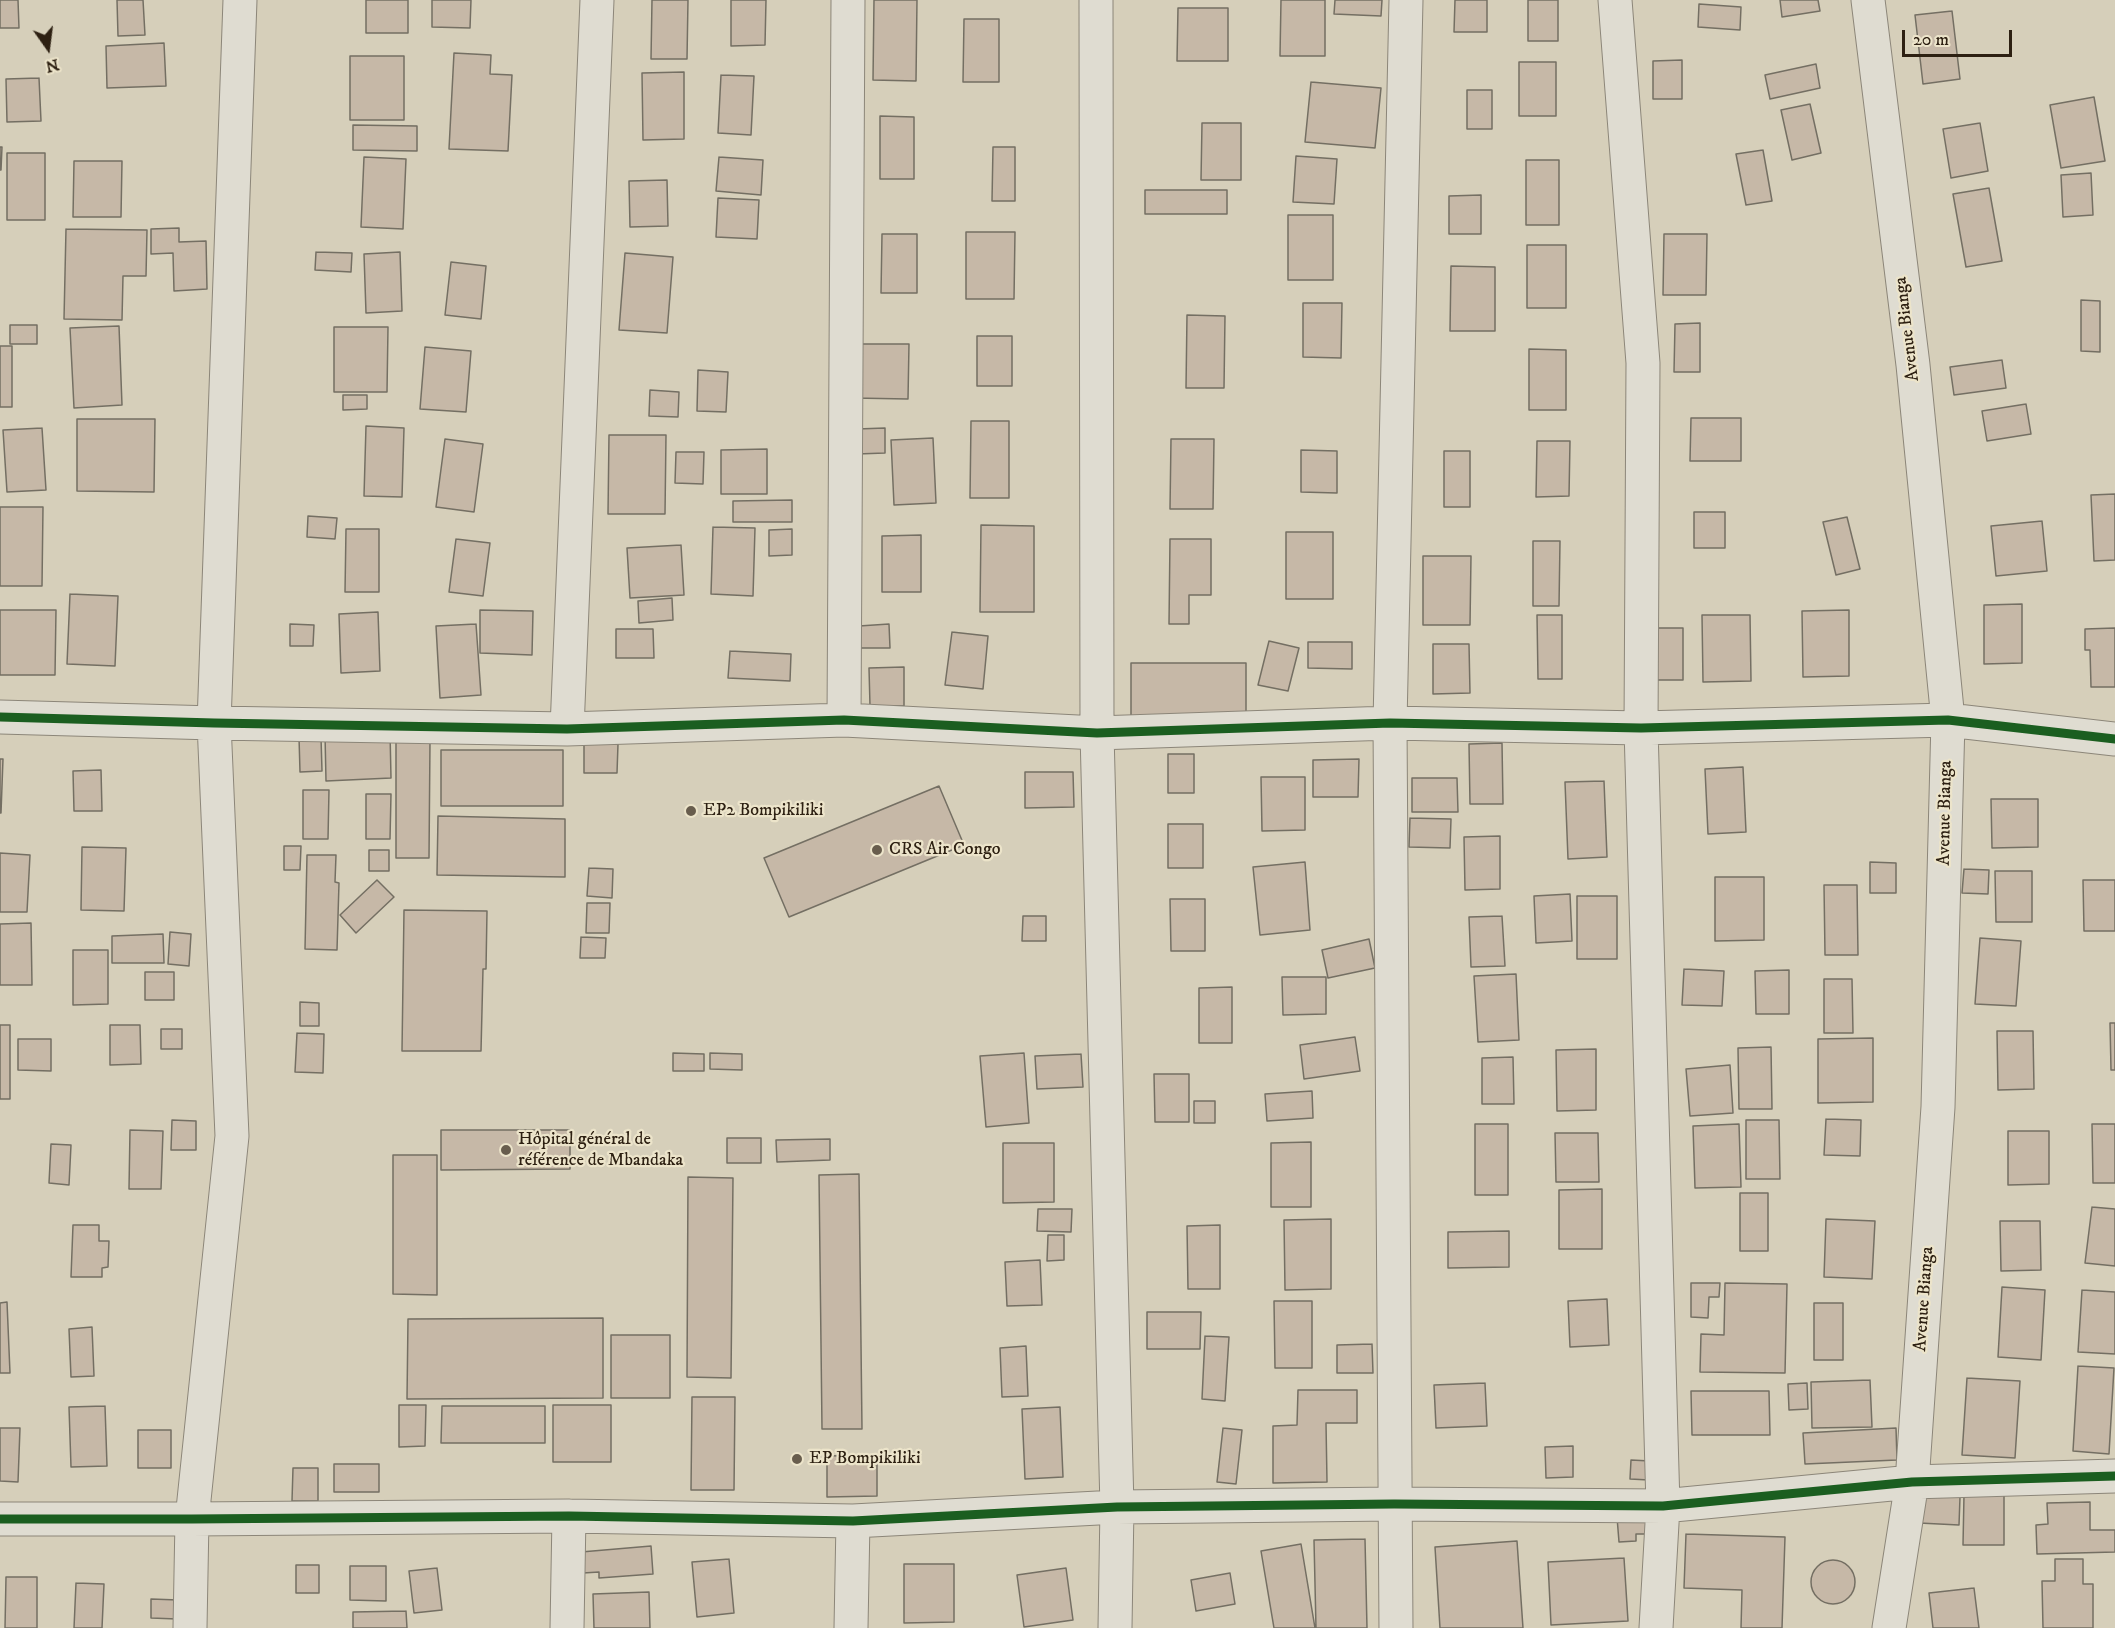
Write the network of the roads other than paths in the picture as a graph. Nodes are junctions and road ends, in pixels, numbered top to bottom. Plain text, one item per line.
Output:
1 (240, 0) edge
2 (597, 0) edge
3 (848, 0) edge
4 (1096, 0) edge
5 (1406, 0) edge
6 (1615, 0) edge
7 (1868, 0) edge
8 (0, 717) edge
9 (844, 720) junction
10 (1948, 720) junction
11 (214, 723) junction
12 (1390, 723) junction
13 (1641, 728) junction
14 (567, 729) junction
15 (1098, 733) junction
16 (2115, 739) edge
17 (2115, 1476) edge
18 (1912, 1482) junction
19 (1394, 1504) junction
20 (1663, 1506) junction
21 (1117, 1507) junction
22 (569, 1516) junction
23 (0, 1519) edge
24 (192, 1519) junction
25 (853, 1521) junction
26 (190, 1628) edge
27 (567, 1628) edge
28 (851, 1628) edge
29 (1115, 1628) edge
30 (1396, 1628) edge
31 (1656, 1628) edge
32 (1889, 1628) edge

1 - 11 street
2 - 14 street
3 - 9 street
4 - 15 street
5 - 12 street
6 - 13 street
7 - 10 street, Avenue Bianga
8 - 11 street
9 - 14 street
9 - 15 street
10 - 13 street
10 - 16 street
10 - 18 street, Avenue Bianga
11 - 14 street
11 - 24 street
12 - 13 street
12 - 15 street
12 - 19 street
13 - 20 street
15 - 21 street
17 - 18 street
18 - 20 street
18 - 32 street, Avenue Bianga
19 - 20 street
19 - 21 street
19 - 30 street
20 - 31 street
21 - 25 street
21 - 29 street
22 - 24 street
22 - 25 street
22 - 27 street
23 - 24 street
24 - 26 street
25 - 28 street

